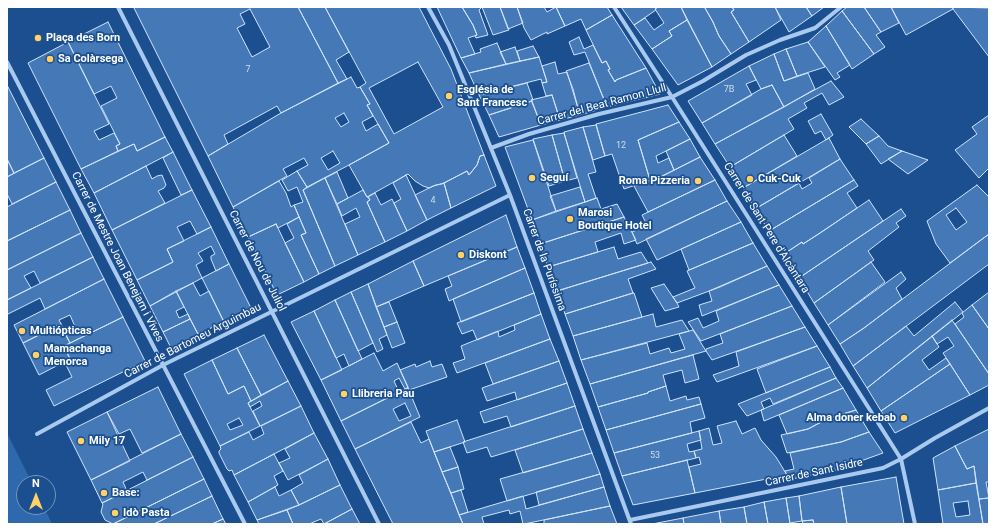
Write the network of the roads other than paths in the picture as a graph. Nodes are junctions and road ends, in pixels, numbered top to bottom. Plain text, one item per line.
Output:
1 (118, 7) edge
2 (428, 7) edge
3 (614, 7) edge
4 (841, 7) edge
5 (7, 62) edge
6 (672, 96) junction
7 (490, 148) junction
8 (510, 195) junction
9 (272, 312) junction
10 (163, 365) junction
11 (989, 408) edge
12 (37, 434) dead end
13 (901, 459) junction
14 (631, 522) edge
15 (245, 524) edge
16 (379, 524) edge
17 (915, 524) edge

1 - 9 street, Carrer de Nou de Juliol
2 - 7 street, Carrer de la Puríssima
3 - 6 street, Carrer de Sant Pere d'Alcàntara
4 - 6 street, Carrer del Beat Ramon Llull
5 - 10 street, Carrer de Mestre Joan Benejam i Vives
6 - 7 street, Carrer del Beat Ramon Llull
6 - 13 street, Carrer de Sant Pere d'Alcàntara
7 - 8 street, Carrer de la Puríssima
8 - 9 street, Carrer de Bartomeu Arguimbau
8 - 14 street, Carrer de la Puríssima
9 - 10 street, Carrer de Bartomeu Arguimbau
9 - 16 street, Carrer de Nou de Juliol
10 - 12 street, Carrer de Bartomeu Arguimbau
10 - 15 street, Carrer de Mestre Joan Benejam i Vives
11 - 13 street, Carrer de Sant Isidre
13 - 14 street, Carrer de Sant Isidre
13 - 17 street

